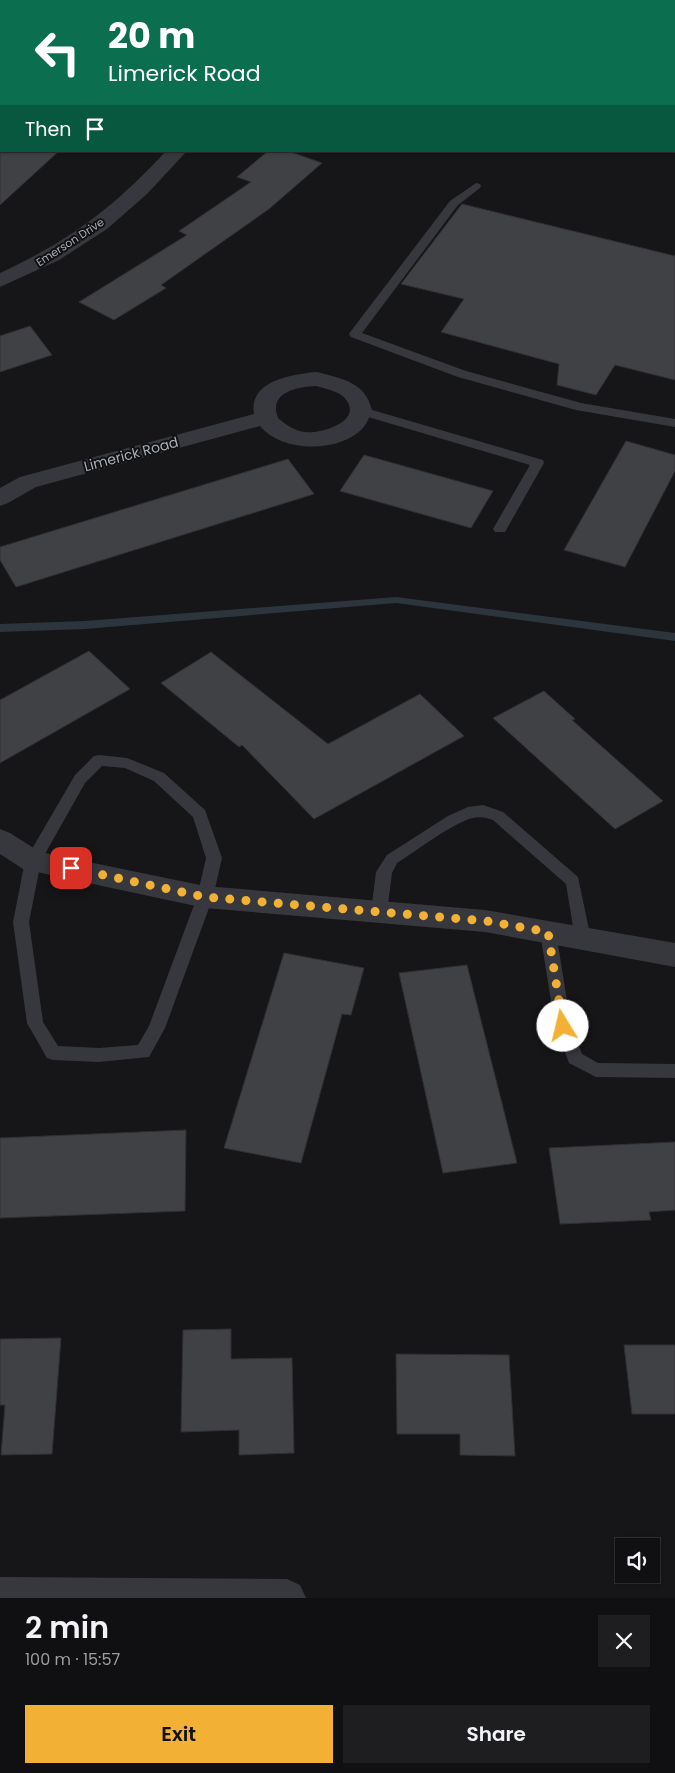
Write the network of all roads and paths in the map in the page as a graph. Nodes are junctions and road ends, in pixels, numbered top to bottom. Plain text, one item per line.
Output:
1 (176, 152) edge
2 (476, 186) dead end
3 (0, 281) edge
4 (362, 411) junction
5 (265, 418) junction
6 (675, 423) edge
7 (0, 498) edge
8 (500, 529) dead end
9 (0, 840) edge
10 (33, 860) junction
11 (205, 897) junction
12 (379, 912) junction
13 (548, 932) junction
14 (583, 939) junction
15 (675, 955) edge
16 (675, 1071) edge
17 (9, 1597) edge
18 (287, 1598) edge

1 - 3 street, Emerson Drive
2 - 6 lane
4 - 5 street
4 - 5 street
4 - 8 lane
5 - 7 street, Limerick Road
9 - 10 street
10 - 11 street
10 - 11 lane
10 - 11 lane
11 - 12 street
12 - 13 street
12 - 14 lane
13 - 14 street
13 - 16 lane
14 - 15 street
17 - 18 street

